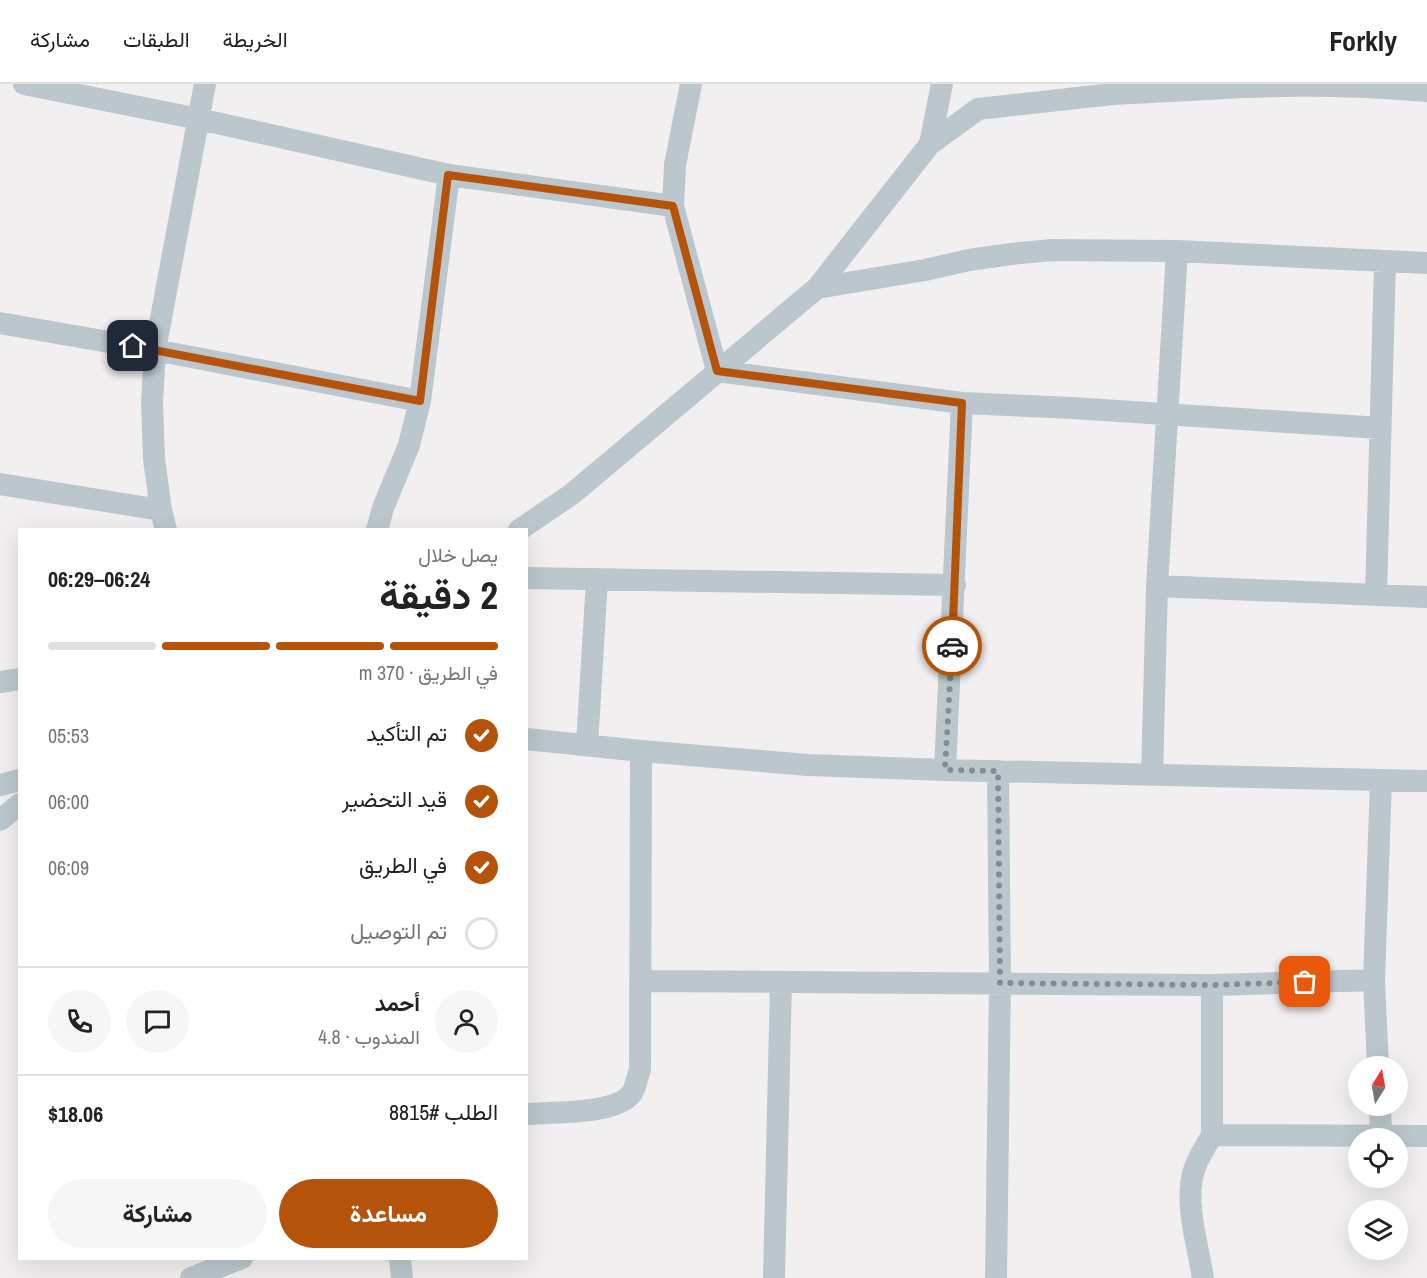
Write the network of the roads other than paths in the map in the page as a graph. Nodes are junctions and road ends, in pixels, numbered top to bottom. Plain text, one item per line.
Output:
1 (24, 84) edge
2 (205, 84) edge
3 (691, 84) edge
4 (942, 84) edge
5 (1209, 87) edge
6 (1427, 92) edge
7 (199, 119) junction
8 (930, 144) junction
9 (448, 175) junction
10 (673, 206) junction
11 (1177, 251) junction
12 (1385, 262) junction
13 (1427, 263) edge
14 (817, 288) junction
15 (0, 323) edge
16 (155, 350) junction
17 (717, 371) junction
18 (420, 401) junction
19 (962, 403) junction
20 (1168, 414) junction
21 (1380, 428) junction
22 (0, 484) edge
23 (163, 520) edge
24 (378, 528) edge
25 (522, 528) edge
26 (528, 578) edge
27 (597, 579) junction
28 (955, 585) junction
29 (1157, 586) junction
30 (1377, 595) junction
31 (1427, 597) edge
32 (18, 679) edge
33 (0, 682) edge
34 (528, 739) edge
35 (587, 745) junction
36 (641, 751) junction
37 (945, 770) junction
38 (998, 771) junction
39 (1152, 775) junction
40 (18, 780) edge
41 (1381, 780) junction
42 (1427, 781) edge
43 (0, 785) edge
44 (18, 806) edge
45 (0, 819) edge
46 (1374, 980) junction
47 (641, 981) junction
48 (781, 982) junction
49 (1000, 983) junction
50 (1212, 985) junction
51 (1378, 1056) edge
52 (528, 1114) edge
53 (1348, 1134) edge
54 (1212, 1135) junction
55 (1408, 1135) edge
56 (1427, 1136) edge
57 (237, 1260) edge
58 (399, 1260) edge
59 (191, 1278) edge
60 (402, 1278) edge
61 (774, 1278) edge
62 (996, 1278) edge
63 (1203, 1278) edge

1 - 7 street
2 - 7 street
3 - 10 street
4 - 8 street
5 - 6 street
5 - 8 street
7 - 9 street
7 - 16 street
8 - 14 street
9 - 10 street
9 - 18 street
10 - 17 street
11 - 12 street
11 - 14 street
11 - 20 street
12 - 13 street
12 - 21 street
14 - 17 street
15 - 16 street
16 - 18 street
16 - 23 street
17 - 19 street
17 - 25 street
18 - 24 street
19 - 20 street
19 - 28 street
20 - 21 street
20 - 29 street
21 - 30 street
22 - 23 street
26 - 27 street
27 - 28 street
27 - 35 street
28 - 37 street
29 - 30 street
29 - 39 street
30 - 31 street
32 - 33 street
34 - 35 street
35 - 36 street
36 - 37 street
36 - 47 street
37 - 38 street
38 - 39 street
38 - 49 street
39 - 41 street
40 - 43 street
41 - 42 street
41 - 46 street
44 - 45 street
46 - 50 street
46 - 51 street
47 - 48 street
47 - 52 street
48 - 49 street
48 - 61 street
49 - 50 street
49 - 62 street
50 - 54 street
53 - 54 street
54 - 63 street
55 - 56 street
57 - 59 street
58 - 60 street

